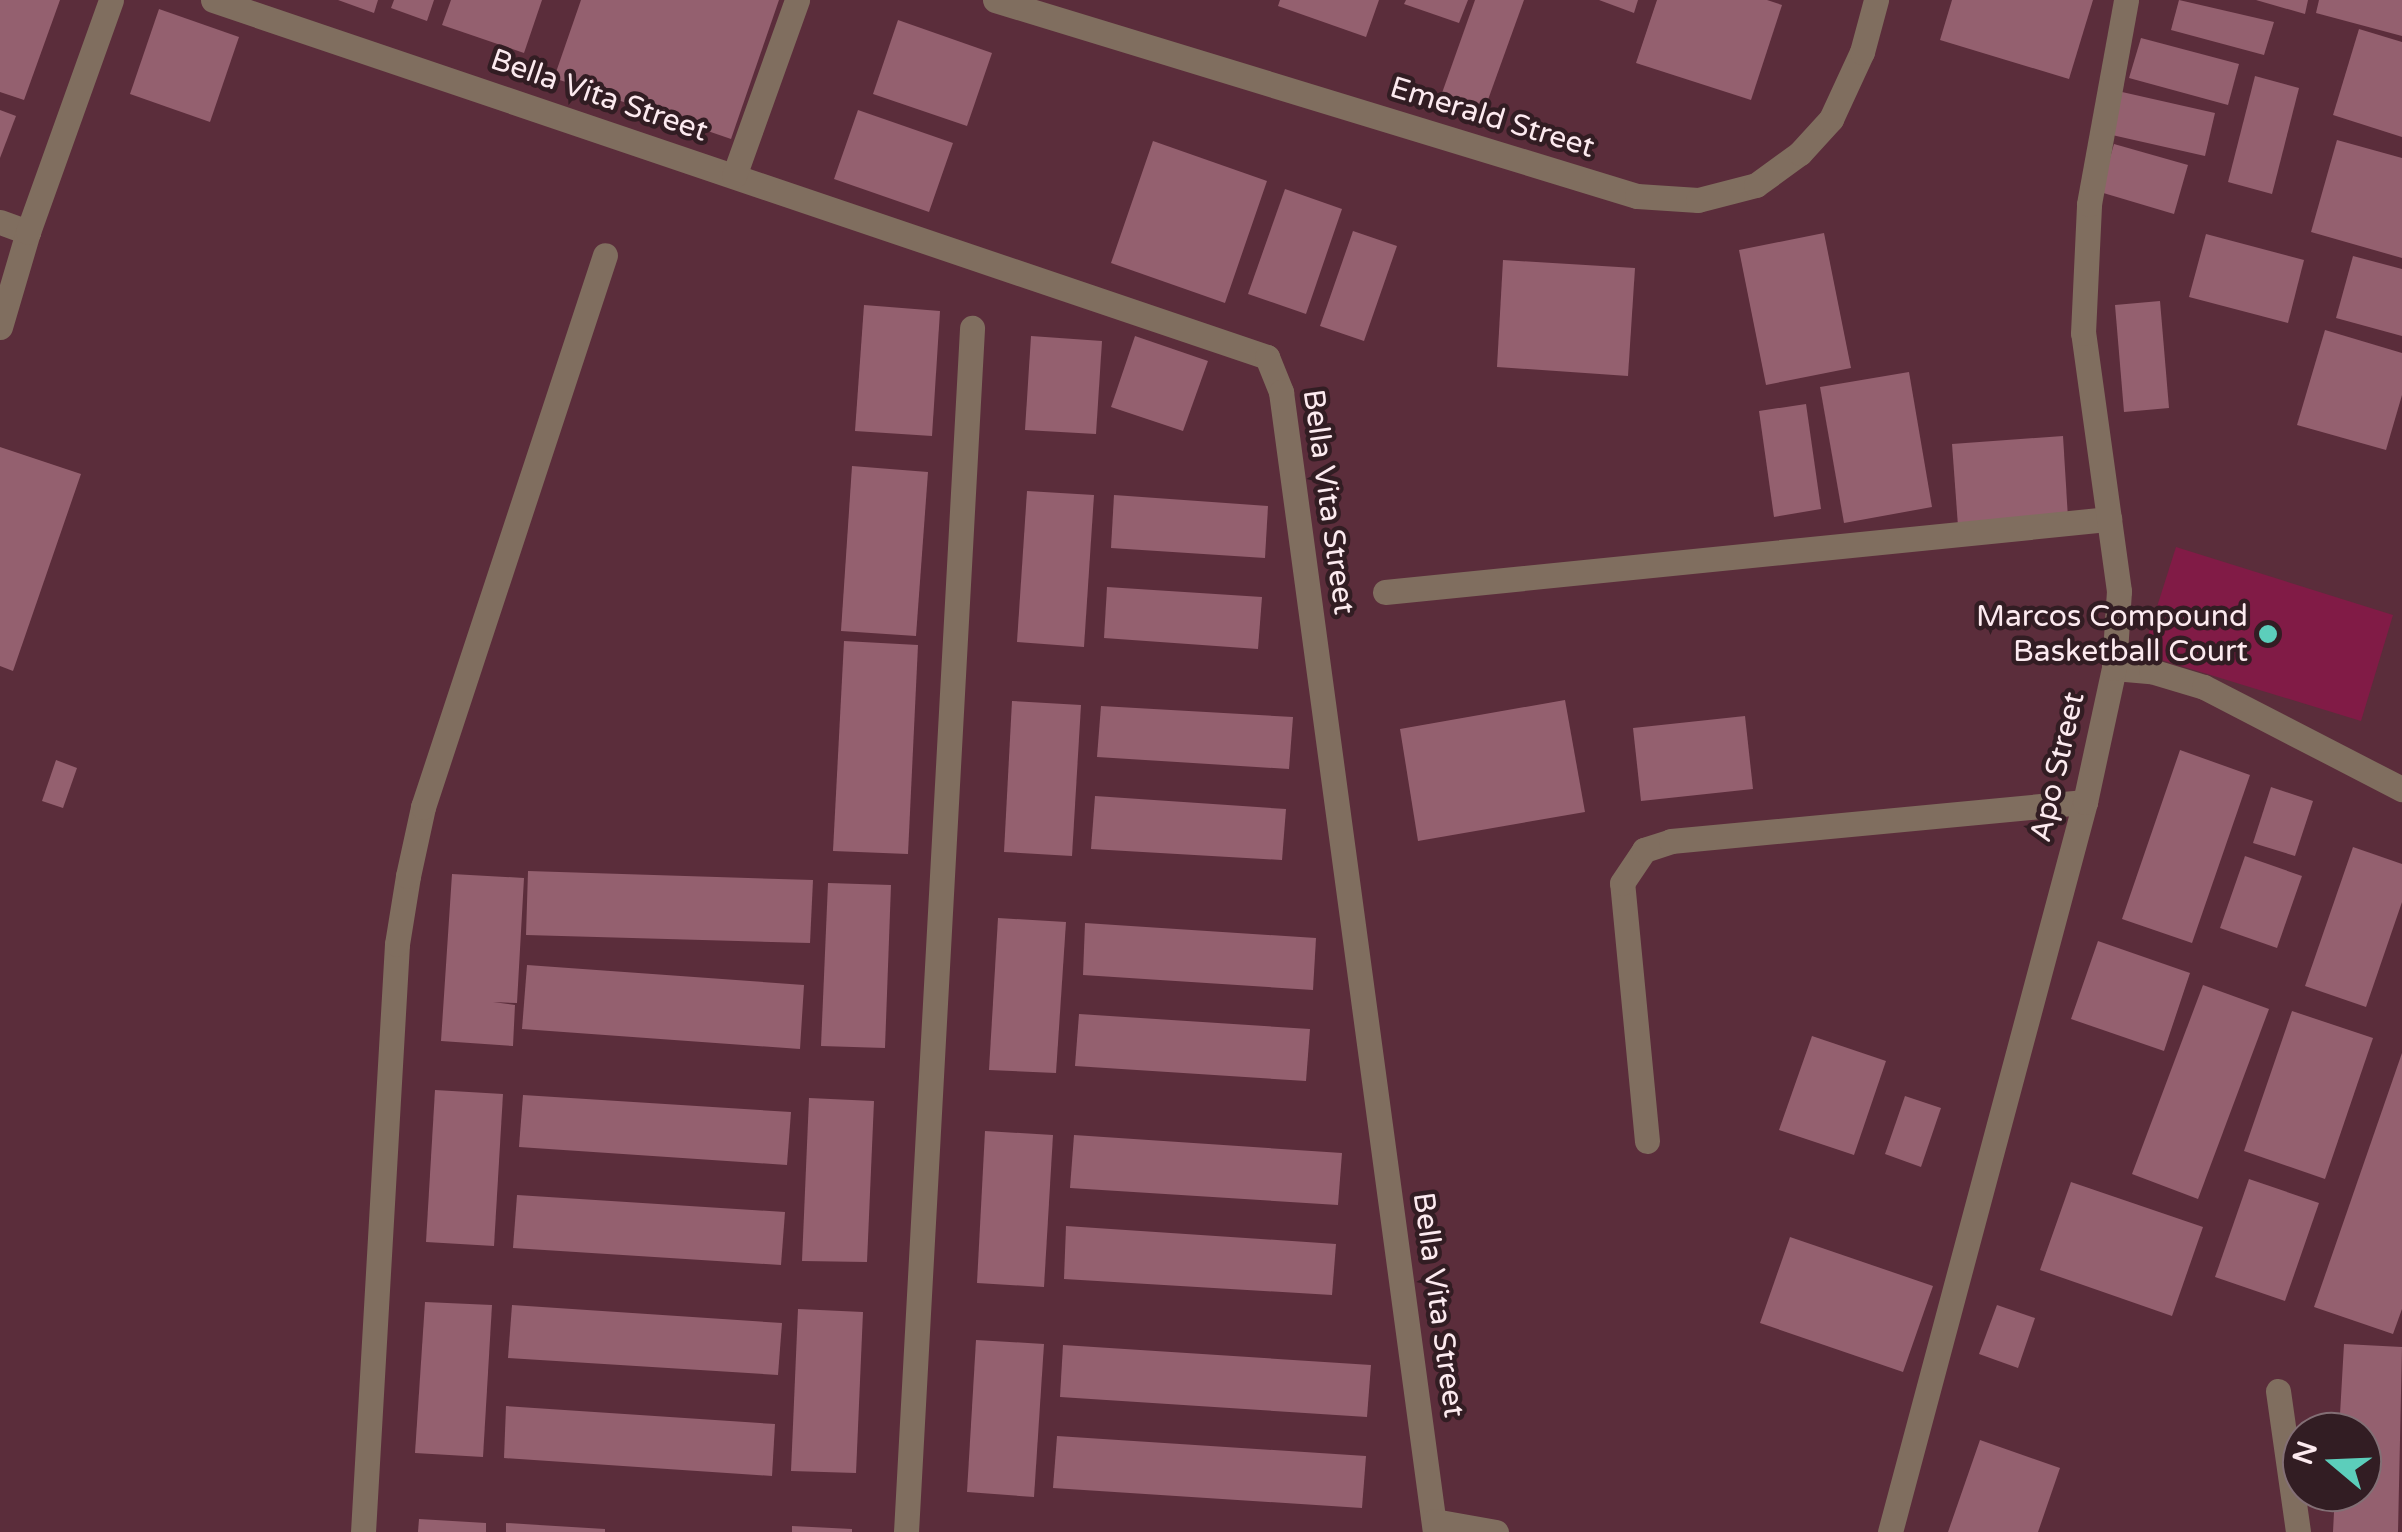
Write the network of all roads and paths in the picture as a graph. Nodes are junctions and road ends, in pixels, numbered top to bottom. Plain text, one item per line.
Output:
1 (111, 0) edge
2 (213, 0) edge
3 (797, 0) edge
4 (995, 0) edge
5 (1876, 0) edge
6 (2126, 0) edge
7 (734, 176) junction
8 (0, 222) edge
9 (28, 232) junction
10 (605, 255) dead end
11 (0, 327) edge
12 (972, 328) dead end
13 (2109, 519) junction
14 (1386, 592) dead end
15 (2114, 668) junction
16 (2402, 789) edge
17 (2086, 802) junction
18 (1647, 1141) dead end
19 (2278, 1391) dead end
20 (1435, 1527) edge
21 (363, 1532) edge
22 (906, 1532) edge
23 (1496, 1532) edge
24 (1890, 1532) edge
25 (2298, 1532) edge

1 - 9 street
2 - 7 street, Bella Vita Street
3 - 7 street
4 - 5 street, Emerald Street
6 - 13 street, Apo Street
7 - 20 street, Bella Vita Street
8 - 9 street
9 - 11 street
10 - 21 street
12 - 22 street
13 - 14 street
13 - 15 street, Apo Street
15 - 16 street
15 - 17 street, Apo Street
17 - 18 street
17 - 24 street, Apo Street
19 - 25 street
20 - 23 street, Bella Vita Street

